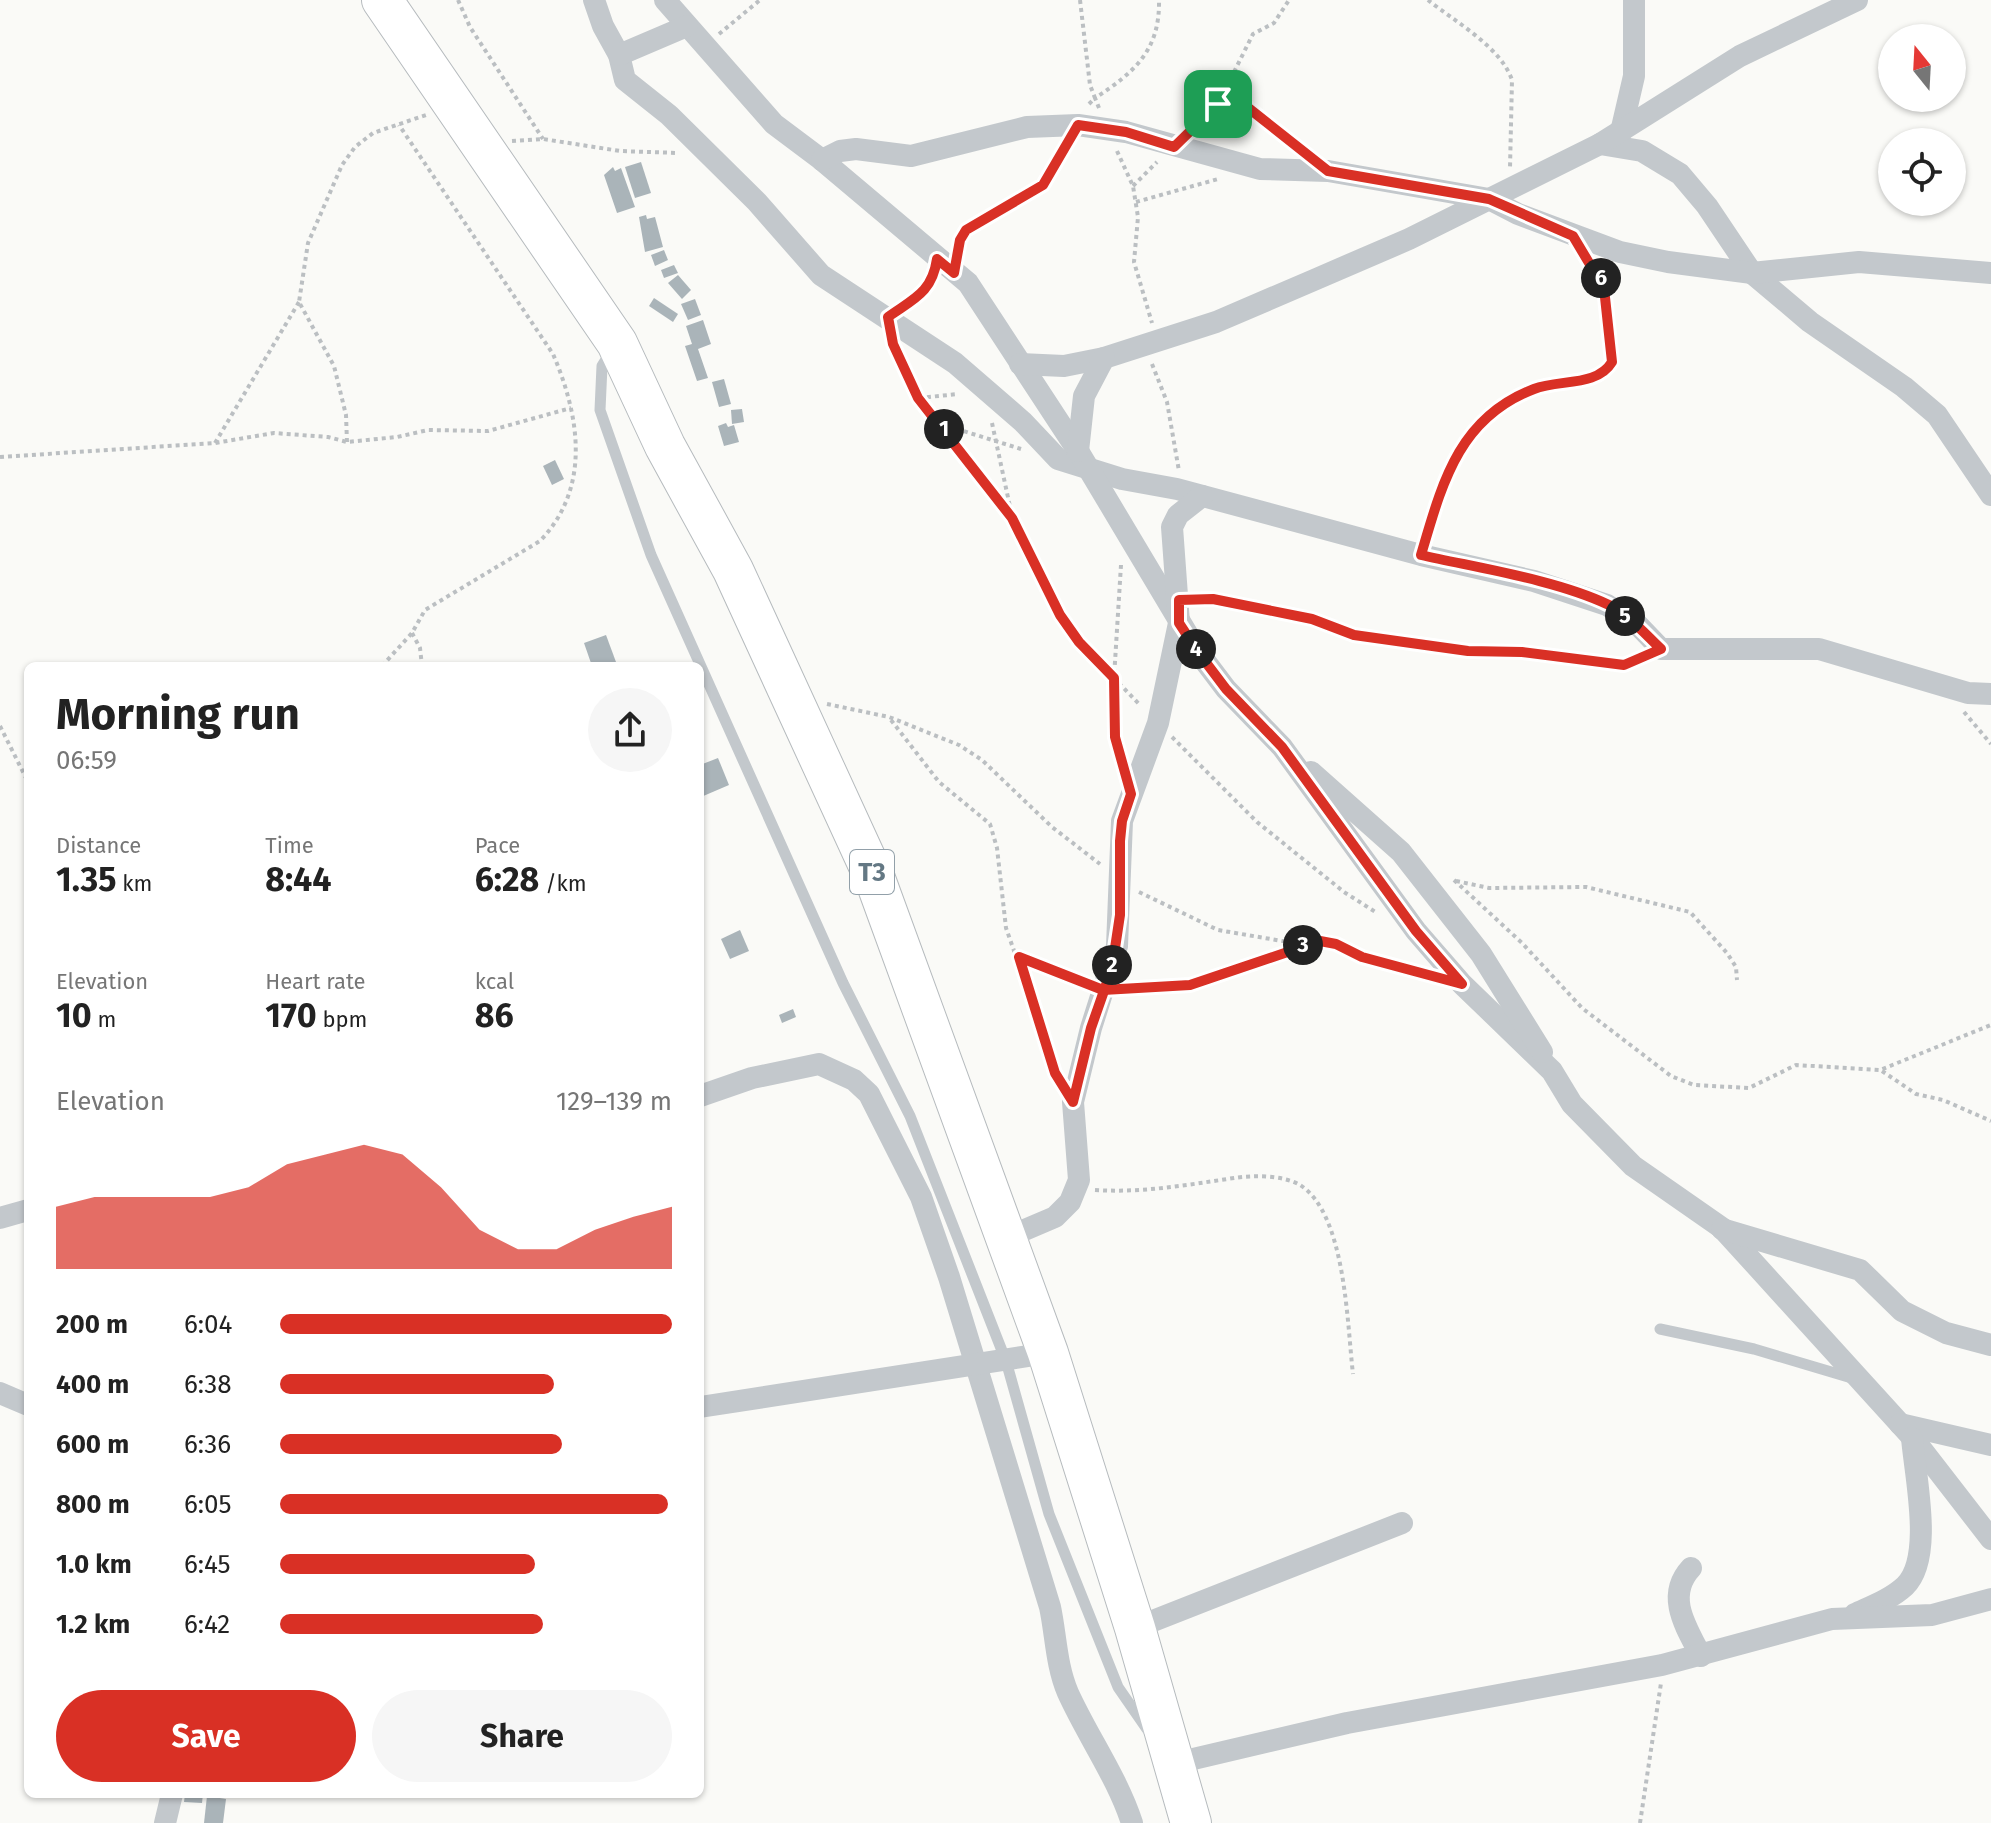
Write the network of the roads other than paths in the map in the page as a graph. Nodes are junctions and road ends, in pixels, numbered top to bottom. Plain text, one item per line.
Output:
1 (382, 0) edge
2 (594, 0) edge
3 (665, 0) edge
4 (1634, 0) edge
5 (1857, 0) edge
6 (687, 26) junction
7 (619, 55) junction
8 (1621, 132) junction
9 (1600, 144) junction
10 (822, 160) junction
11 (1489, 199) junction
12 (1752, 273) junction
13 (1991, 273) edge
14 (617, 343) junction
15 (1104, 358) junction
16 (1020, 364) junction
17 (1074, 459) junction
18 (1991, 495) edge
19 (1202, 496) junction
20 (1179, 623) junction
21 (699, 662) edge
22 (704, 673) edge
23 (1991, 694) edge
24 (1282, 747) junction
25 (1552, 1071) junction
26 (704, 1095) edge
27 (24, 1211) edge
28 (0, 1218) edge
29 (1722, 1228) junction
30 (1008, 1237) junction
31 (1660, 1329) dead end
32 (1991, 1345) edge
33 (1048, 1353) junction
34 (1006, 1361) junction
35 (977, 1365) junction
36 (1859, 1380) junction
37 (0, 1393) edge
38 (24, 1403) edge
39 (704, 1406) edge
40 (1906, 1430) junction
41 (1991, 1445) edge
42 (1402, 1523) dead end
43 (1991, 1539) edge
44 (1691, 1568) dead end
45 (1991, 1599) edge
46 (1850, 1616) junction
47 (1135, 1628) junction
48 (1701, 1656) junction
49 (1172, 1764) junction
50 (171, 1798) edge
51 (165, 1823) edge
52 (1132, 1823) edge
53 (1191, 1823) edge

1 - 14 highway, T3
2 - 7 street
3 - 6 street
4 - 8 street
5 - 8 street
6 - 7 street
6 - 10 street
7 - 17 street
8 - 9 street
9 - 11 street
9 - 12 street
10 - 11 street
10 - 16 street
11 - 12 street
11 - 15 street
12 - 13 street
12 - 18 street
14 - 21 lane
14 - 30 highway, T3
15 - 16 street
15 - 17 street
16 - 17 street
17 - 19 street
17 - 20 street
19 - 20 street
19 - 23 street
20 - 24 street
20 - 30 street
22 - 34 lane
24 - 25 street
24 - 25 street
25 - 29 street
26 - 35 street
27 - 28 street
29 - 32 street
29 - 36 street
30 - 33 highway, T3
31 - 36 lane
33 - 34 street
33 - 47 highway, T3
34 - 35 street
34 - 49 lane
35 - 39 street
35 - 52 street
36 - 40 street
37 - 38 street
40 - 41 street
40 - 43 street
40 - 46 street
42 - 47 street
44 - 48 street
45 - 46 street
46 - 48 street
47 - 49 highway, T3
48 - 49 street
49 - 53 highway, T3
50 - 51 street

